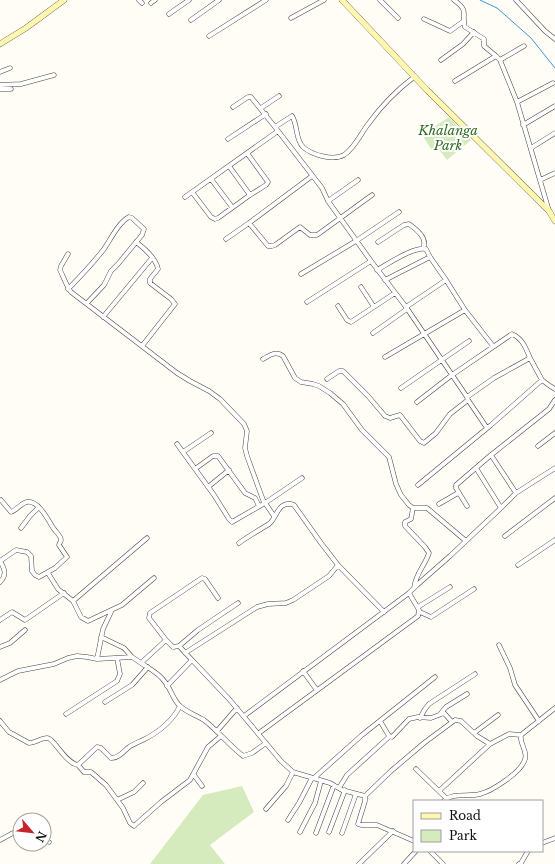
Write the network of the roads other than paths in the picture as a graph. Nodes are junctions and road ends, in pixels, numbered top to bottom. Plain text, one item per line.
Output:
1 (64, 0) edge
2 (189, 0) edge
3 (219, 0) edge
4 (266, 0) edge
5 (324, 0) edge
6 (380, 0) edge
7 (454, 0) edge
8 (516, 0) edge
9 (344, 1) edge
10 (169, 14) dead end
11 (291, 18) dead end
12 (398, 18) dead end
13 (424, 19) dead end
14 (190, 20) dead end
15 (464, 21) junction
16 (474, 32) junction
17 (209, 36) dead end
18 (555, 39) edge
19 (0, 44) edge
20 (524, 46) dead end
21 (496, 56) junction
22 (441, 60) dead end
23 (500, 60) junction
24 (10, 68) dead end
25 (0, 72) edge
26 (54, 75) dead end
27 (414, 77) junction
28 (455, 81) dead end
29 (552, 83) dead end
30 (0, 85) edge
31 (0, 89) edge
32 (11, 89) dead end
33 (279, 96) dead end
34 (517, 102) junction
35 (555, 106) edge
36 (233, 107) dead end
37 (261, 108) junction
38 (266, 114) junction
39 (523, 125) junction
40 (275, 127) junction
41 (278, 131) junction
42 (555, 133) edge
43 (228, 139) dead end
44 (530, 148) junction
45 (247, 153) junction
46 (229, 166) junction
47 (555, 172) edge
48 (312, 176) junction
49 (211, 179) junction
50 (358, 180) dead end
51 (540, 180) junction
52 (192, 192) junction
53 (250, 195) junction
54 (372, 195) dead end
55 (185, 197) dead end
56 (328, 201) junction
57 (232, 207) junction
58 (549, 211) junction
59 (399, 212) dead end
60 (340, 218) junction
61 (555, 221) edge
62 (249, 223) junction
63 (226, 239) dead end
64 (356, 241) junction
65 (136, 242) junction
66 (378, 242) dead end
67 (423, 248) junction
68 (68, 254) dead end
69 (430, 257) junction
70 (152, 258) junction
71 (371, 262) junction
72 (377, 270) junction
73 (301, 274) dead end
74 (385, 280) junction
75 (446, 280) junction
76 (361, 287) dead end
77 (68, 289) junction
78 (395, 293) junction
79 (307, 302) dead end
80 (87, 303) junction
81 (338, 306) dead end
82 (374, 307) junction
83 (407, 308) junction
84 (465, 310) junction
85 (103, 317) junction
86 (373, 333) dead end
87 (424, 333) junction
88 (469, 340) dead end
89 (142, 346) junction
90 (493, 346) junction
91 (385, 357) dead end
92 (530, 358) junction
93 (263, 359) dead end
94 (442, 360) junction
95 (452, 375) junction
96 (327, 379) dead end
97 (542, 380) junction
98 (401, 388) dead end
99 (555, 389) edge
100 (467, 398) junction
101 (555, 400) edge
102 (417, 402) dead end
103 (487, 428) junction
104 (211, 433) dead end
105 (555, 433) edge
106 (177, 444) dead end
107 (538, 446) dead end
108 (183, 452) junction
109 (491, 455) junction
110 (476, 468) junction
111 (555, 468) edge
112 (195, 469) junction
113 (229, 470) junction
114 (302, 478) dead end
115 (418, 485) dead end
116 (208, 487) junction
117 (458, 493) junction
118 (516, 493) junction
119 (555, 498) edge
120 (1, 500) dead end
121 (265, 503) junction
122 (439, 504) dead end
123 (259, 506) junction
124 (467, 506) dead end
125 (38, 508) junction
126 (413, 508) junction
127 (501, 508) junction
128 (274, 516) junction
129 (21, 528) dead end
130 (505, 536) dead end
131 (147, 538) dead end
132 (555, 540) edge
133 (466, 541) junction
134 (239, 543) dead end
135 (0, 561) edge
136 (338, 565) junction
137 (518, 565) dead end
138 (48, 573) junction
139 (154, 578) dead end
140 (0, 582) edge
141 (450, 587) dead end
142 (414, 588) junction
143 (474, 589) dead end
144 (64, 593) junction
145 (409, 593) junction
146 (218, 598) dead end
147 (73, 601) junction
148 (238, 603) dead end
149 (112, 610) junction
150 (419, 610) junction
151 (384, 612) junction
152 (0, 620) edge
153 (26, 630) dead end
154 (101, 637) junction
155 (166, 640) junction
156 (499, 645) dead end
157 (179, 646) junction
158 (0, 647) edge
159 (185, 652) junction
160 (132, 657) junction
161 (117, 658) junction
162 (97, 659) junction
163 (192, 660) junction
164 (141, 663) junction
165 (148, 668) junction
166 (303, 671) junction
167 (475, 674) dead end
168 (435, 677) dead end
169 (0, 680) edge
170 (167, 686) junction
171 (316, 689) junction
172 (467, 694) dead end
173 (105, 702) dead end
174 (180, 706) junction
175 (237, 708) junction
176 (555, 708) edge
177 (66, 714) dead end
178 (441, 714) junction
179 (244, 716) junction
180 (498, 716) dead end
181 (420, 718) junction
182 (0, 721) edge
183 (380, 721) junction
184 (539, 721) junction
185 (452, 722) junction
186 (217, 731) junction
187 (259, 733) junction
188 (474, 733) junction
189 (522, 735) junction
190 (221, 736) junction
191 (390, 736) junction
192 (266, 743) junction
193 (490, 744) junction
194 (78, 765) junction
195 (416, 769) dead end
196 (293, 772) junction
197 (194, 775) junction
198 (313, 778) junction
199 (321, 781) junction
200 (143, 783) dead end
201 (334, 785) junction
202 (202, 786) dead end
203 (339, 788) junction
204 (345, 790) junction
205 (439, 791) junction
206 (356, 794) junction
207 (365, 796) junction
208 (117, 800) junction
209 (445, 800) edge
210 (266, 809) dead end
211 (288, 820) dead end
212 (300, 832) dead end
213 (329, 832) dead end
214 (393, 832) junction
215 (316, 833) dead end
216 (342, 833) dead end
217 (12, 834) edge
218 (555, 838) edge
219 (0, 840) edge
220 (413, 840) edge
221 (543, 843) edge
222 (415, 852) edge
223 (431, 852) edge
224 (527, 852) edge
225 (358, 864) edge
226 (404, 864) edge
227 (443, 864) edge
228 (518, 864) edge

1 - 19 main road
2 - 10 street
3 - 14 street
4 - 17 street
5 - 11 street
6 - 12 street
7 - 15 street
8 - 18 street
9 - 27 main road
13 - 15 street
15 - 16 street
16 - 21 street
16 - 22 street
20 - 23 street
21 - 23 street
21 - 28 street
23 - 34 street
24 - 25 street
26 - 30 street
27 - 40 street
27 - 58 main road
29 - 34 street
31 - 32 street
33 - 37 street
34 - 39 street
35 - 39 street
36 - 37 street
37 - 38 street
38 - 40 street
38 - 43 street
39 - 44 street
40 - 41 street
41 - 45 street
41 - 48 street
42 - 44 street
44 - 51 street
45 - 46 street
45 - 53 street
46 - 49 street
46 - 53 street
47 - 51 street
48 - 56 street
48 - 62 street
49 - 52 street
49 - 57 street
50 - 56 street
51 - 58 street
52 - 55 street
52 - 57 street
53 - 57 street
54 - 60 street
56 - 60 street
58 - 61 main road
59 - 64 street
60 - 62 street
60 - 64 street
62 - 63 street
64 - 71 street
64 - 73 street
65 - 70 street
65 - 77 street
65 - 80 street
66 - 67 street
67 - 69 street
67 - 72 street
68 - 77 street
69 - 74 street
69 - 75 street
70 - 85 street
70 - 89 street
71 - 72 street
71 - 79 street
72 - 74 street
74 - 78 street
75 - 83 street
75 - 84 street
76 - 82 street
77 - 80 street
78 - 82 street
78 - 83 street
80 - 85 street
81 - 82 street
83 - 86 street
83 - 87 street
84 - 87 street
84 - 90 street
85 - 89 street
87 - 91 street
87 - 94 street
88 - 94 street
89 - 121 street
90 - 92 street
90 - 95 street
92 - 97 street
92 - 100 street
93 - 126 street
94 - 95 street
94 - 98 street
95 - 100 street
95 - 102 street
96 - 100 street
97 - 99 street
97 - 103 street
100 - 103 street
101 - 109 street
103 - 115 street
104 - 108 street
105 - 107 street
106 - 108 street
108 - 112 street
109 - 110 street
109 - 118 street
110 - 117 street
110 - 127 street
111 - 118 street
112 - 113 street
112 - 116 street
113 - 116 street
113 - 123 street
114 - 121 street
116 - 123 street
117 - 122 street
117 - 124 street
118 - 127 street
119 - 130 street
120 - 125 street
121 - 123 street
121 - 128 street
125 - 129 street
125 - 138 street
126 - 133 street
126 - 142 street
127 - 133 street
128 - 134 street
128 - 136 street
131 - 147 street
132 - 137 street
133 - 142 street
135 - 138 street
135 - 140 street
136 - 151 street
136 - 159 street
138 - 144 street
139 - 149 street
141 - 150 street
142 - 145 street
143 - 150 street
144 - 147 street
144 - 152 street
145 - 150 street
145 - 151 street
146 - 155 street
147 - 149 street
148 - 157 street
149 - 154 street
150 - 171 street
151 - 166 street
153 - 158 street
154 - 160 street
154 - 162 street
155 - 157 street
155 - 164 street
156 - 184 street
157 - 159 street
159 - 163 street
160 - 161 street
160 - 164 street
161 - 162 street
161 - 177 street
162 - 169 street
163 - 170 street
163 - 175 street
164 - 165 street
165 - 170 street
165 - 173 street
166 - 171 street
166 - 179 street
167 - 181 street
168 - 183 street
170 - 174 street
171 - 187 street
172 - 178 street
174 - 186 street
174 - 194 street
175 - 179 street
175 - 186 street
176 - 184 street
178 - 181 street
178 - 185 street
179 - 187 street
180 - 188 street
181 - 191 street
182 - 194 street
183 - 191 street
183 - 198 street
184 - 189 street
185 - 188 street
185 - 207 street
186 - 190 street
187 - 192 street
188 - 193 street
189 - 193 street
189 - 209 street
190 - 192 street
190 - 197 street
191 - 203 street
192 - 196 street
193 - 205 street
194 - 208 street
195 - 205 street
196 - 198 street
196 - 210 street
197 - 202 street
197 - 208 street
198 - 199 street
198 - 211 street
199 - 201 street
199 - 212 street
200 - 208 street
201 - 203 street
201 - 215 street
203 - 204 street
204 - 206 street
204 - 213 street
205 - 209 street
206 - 207 street
206 - 216 street
207 - 214 street
214 - 220 street
214 - 225 street
217 - 219 street
218 - 221 street
222 - 226 street
223 - 227 street
224 - 228 street

